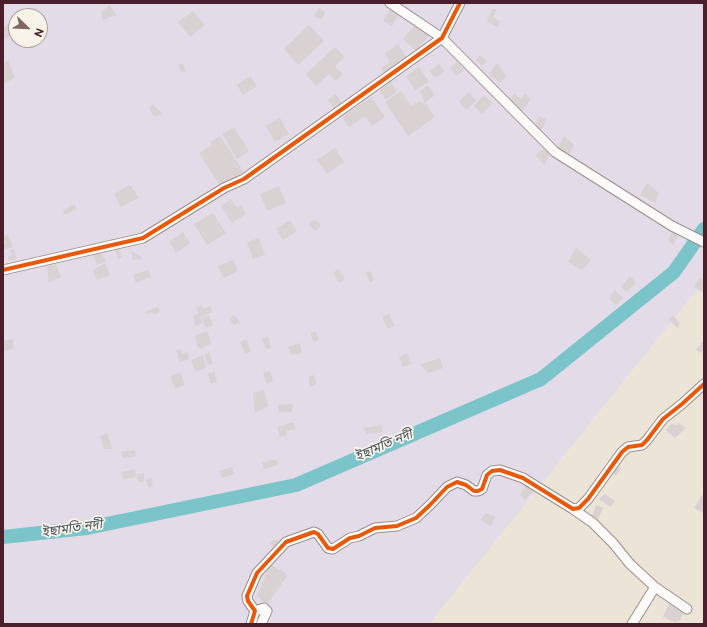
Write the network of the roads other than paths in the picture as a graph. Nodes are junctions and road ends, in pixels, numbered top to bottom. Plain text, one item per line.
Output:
1 (390, 3) edge
2 (460, 3) edge
3 (442, 38) junction
4 (704, 242) edge
5 (3, 270) edge
6 (704, 384) edge
7 (573, 509) junction
8 (655, 587) junction
9 (687, 609) dead end
10 (255, 611) junction
11 (251, 624) edge
12 (261, 624) edge
13 (632, 624) edge

1 - 3 street
2 - 3 street
3 - 4 street
3 - 5 street
6 - 7 street
7 - 8 street
7 - 10 street
8 - 9 street
8 - 13 street
10 - 11 street
10 - 12 street

